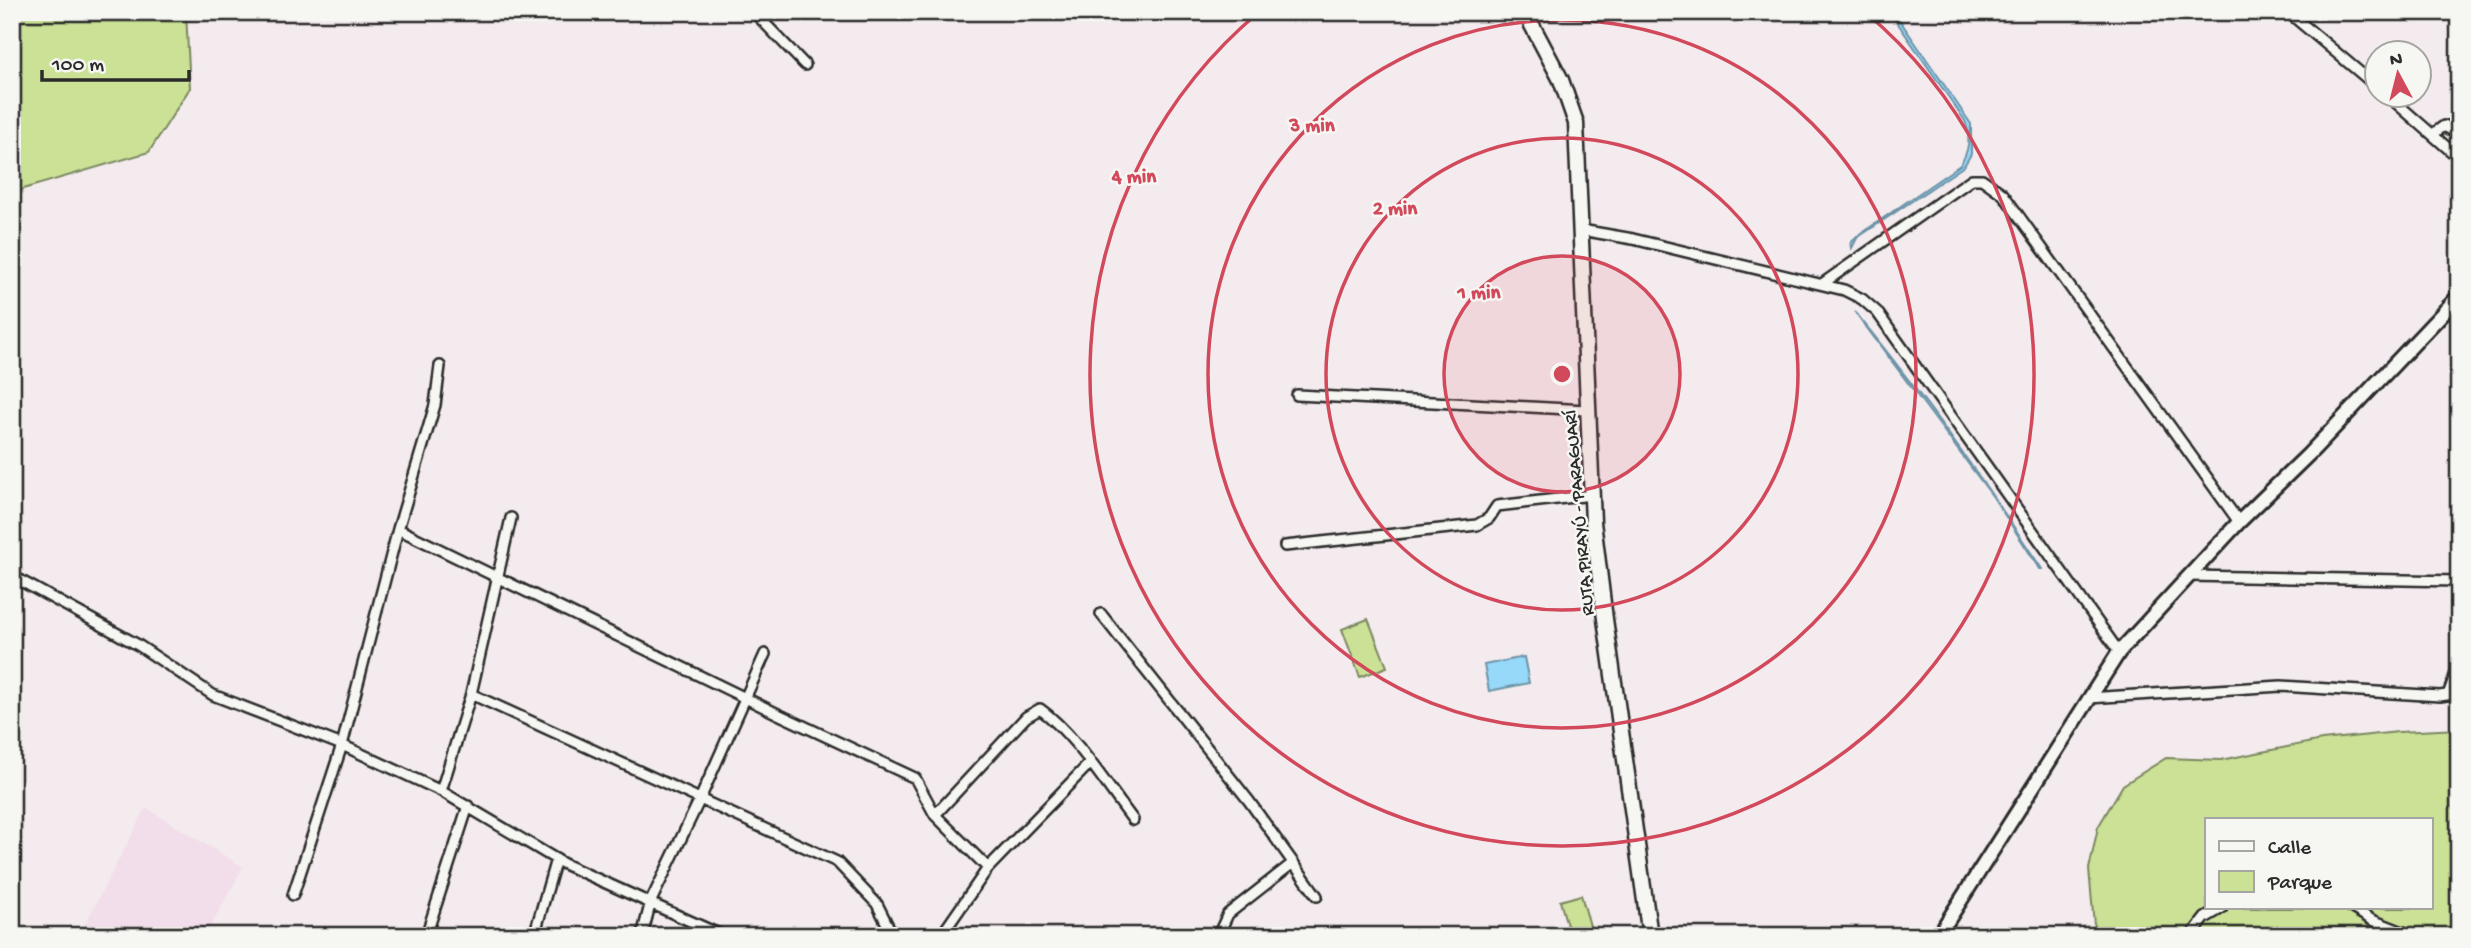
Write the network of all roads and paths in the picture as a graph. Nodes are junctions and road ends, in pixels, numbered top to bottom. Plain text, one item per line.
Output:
1 (754, 12) edge
2 (1525, 12) edge
3 (2288, 12) edge
4 (805, 65) dead end
5 (2362, 74) edge
6 (2402, 108) edge
7 (2433, 134) junction
8 (2459, 134) edge
9 (2459, 158) edge
10 (1581, 230) junction
11 (1822, 284) junction
12 (2459, 296) edge
13 (440, 366) dead end
14 (1297, 395) dead end
15 (1587, 410) junction
16 (1592, 495) junction
17 (512, 519) dead end
18 (2239, 522) junction
19 (398, 529) junction
20 (1285, 546) dead end
21 (12, 576) edge
22 (2189, 576) junction
23 (498, 578) junction
24 (2459, 581) edge
25 (1101, 614) dead end
26 (2119, 652) junction
27 (765, 654) dead end
28 (2459, 665) edge
29 (2459, 693) edge
30 (471, 694) junction
31 (2448, 695) junction
32 (745, 698) junction
33 (2088, 698) junction
34 (342, 745) junction
35 (1090, 763) junction
36 (441, 791) junction
37 (701, 799) junction
38 (468, 806) junction
39 (935, 815) junction
40 (1133, 820) dead end
41 (556, 859) junction
42 (1293, 863) junction
43 (988, 868) junction
44 (293, 895) dead end
45 (1317, 897) dead end
46 (652, 901) junction
47 (2220, 909) edge
48 (2354, 909) edge
49 (426, 936) edge
50 (534, 936) edge
51 (642, 936) edge
52 (723, 936) edge
53 (893, 936) edge
54 (941, 936) edge
55 (1222, 936) edge
56 (1650, 936) edge
57 (1938, 936) edge
58 (2191, 936) edge
59 (2413, 936) edge

1 - 4 street
2 - 10 main road, RUTA PIRAYÚ - PARAGUARÍ
3 - 5 street
6 - 7 street
7 - 8 street
7 - 9 street
10 - 11 street
10 - 15 main road, RUTA PIRAYÚ - PARAGUARÍ
11 - 18 street
11 - 26 street
12 - 18 main road
13 - 19 street
14 - 15 street
15 - 16 main road, RUTA PIRAYÚ - PARAGUARÍ
16 - 20 street
16 - 56 main road, RUTA PIRAYÚ - PARAGUARÍ
17 - 23 street
18 - 22 main road
19 - 23 street
19 - 34 street
21 - 34 street
22 - 24 street
22 - 26 main road
23 - 30 street
23 - 32 street
25 - 42 street
26 - 33 main road
27 - 32 street
28 - 31 street
29 - 31 street
30 - 36 street
30 - 37 street
31 - 33 street
32 - 37 street
32 - 39 street
33 - 57 main road
34 - 36 street
34 - 44 street
35 - 39 street
35 - 40 street
35 - 43 street
36 - 38 street
37 - 46 street
37 - 53 street
38 - 41 street
38 - 49 street
39 - 43 street
41 - 46 street
41 - 50 street
42 - 45 street
42 - 55 street
43 - 54 street
46 - 51 street
46 - 52 street
47 - 58 street
48 - 59 street

